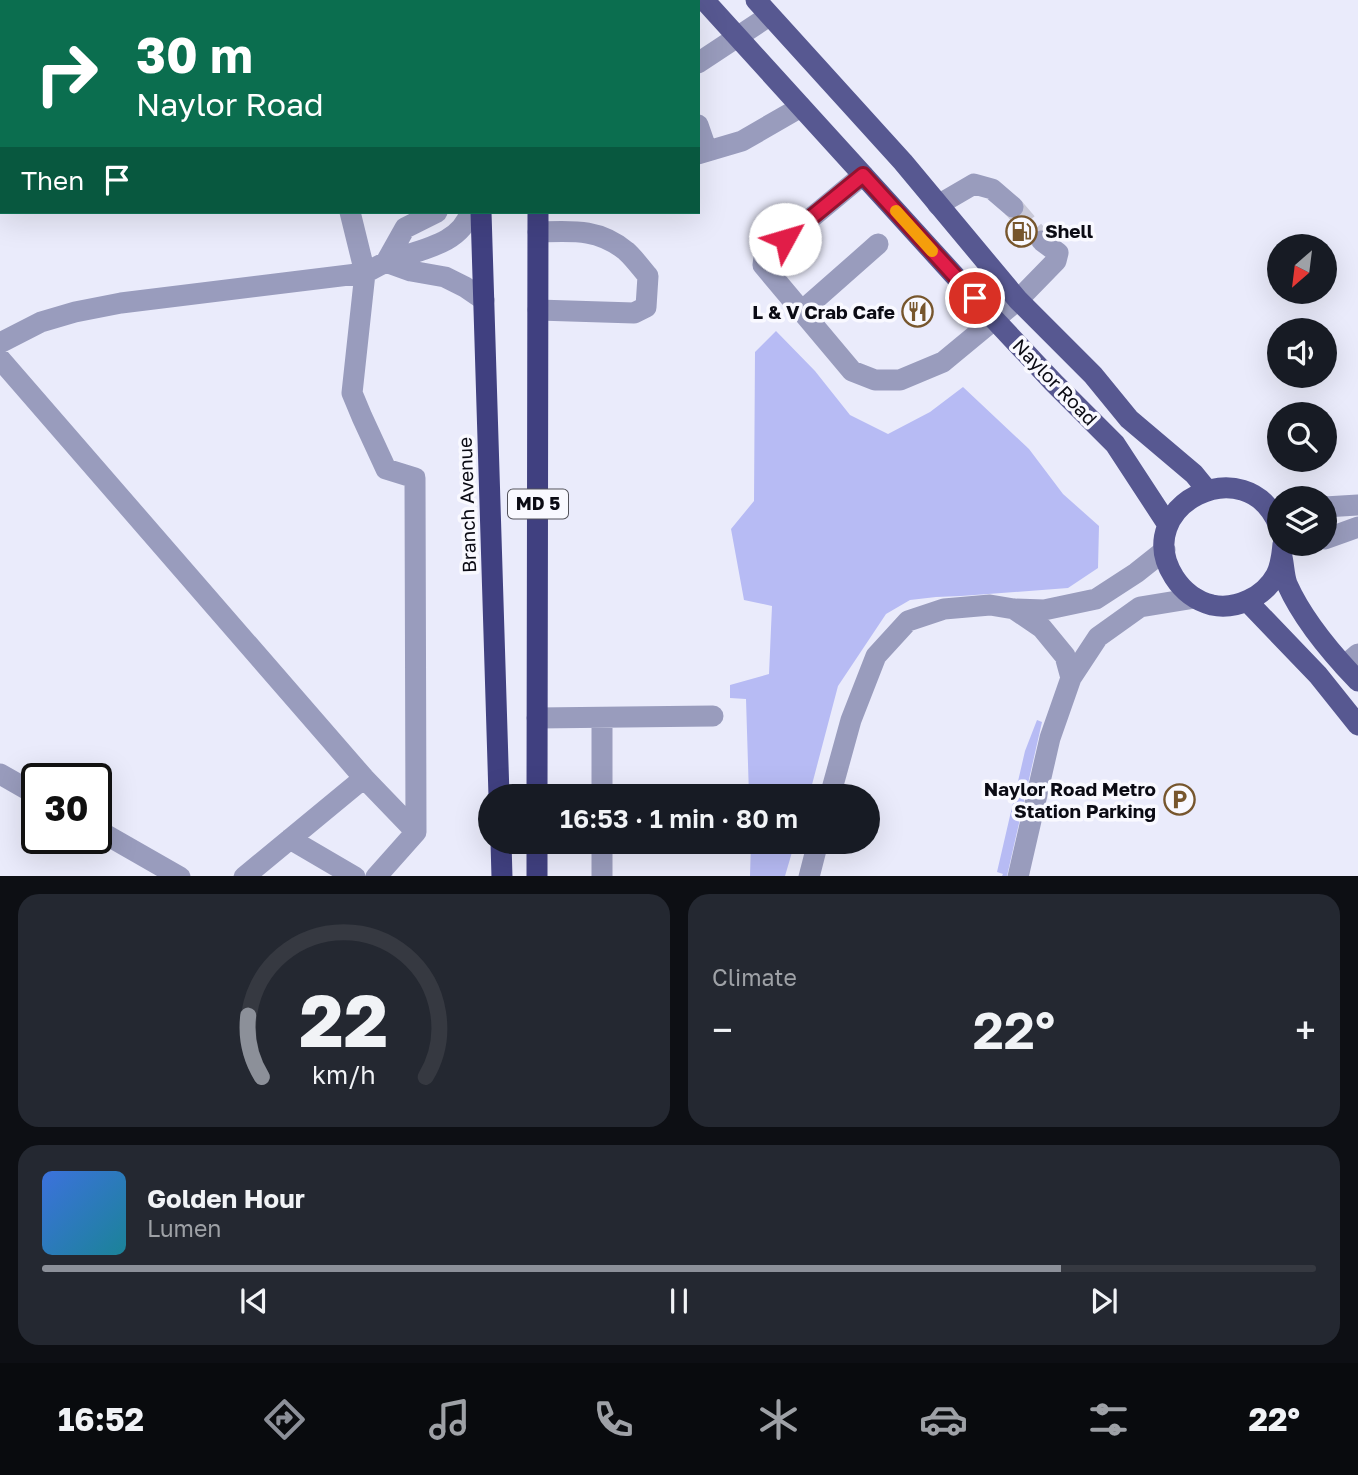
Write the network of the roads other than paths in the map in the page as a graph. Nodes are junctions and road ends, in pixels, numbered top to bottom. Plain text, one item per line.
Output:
1 (704, 0) edge
2 (763, 8) edge
3 (738, 37) junction
4 (700, 62) edge
5 (801, 107) junction
6 (703, 153) edge
7 (863, 175) junction
8 (938, 205) junction
9 (1013, 207) tunnel mouth
10 (351, 214) edge
11 (432, 214) edge
12 (469, 214) edge
13 (481, 214) edge
14 (538, 222) edge
15 (1042, 241) tunnel mouth
16 (878, 244) dead end
17 (386, 262) junction
18 (365, 273) junction
19 (484, 300) junction
20 (1018, 300) junction
21 (538, 310) junction
22 (802, 312) junction
23 (994, 319) junction
24 (0, 343) edge
25 (0, 359) edge
26 (1207, 489) junction
27 (1267, 503) edge
28 (1358, 505) edge
29 (1337, 506) edge
30 (1168, 525) junction
31 (1358, 527) edge
32 (1337, 535) edge
33 (1164, 550) junction
34 (1281, 556) edge
35 (1283, 556) edge
36 (1195, 598) junction
37 (1247, 601) junction
38 (1014, 609) junction
39 (1353, 667) edge
40 (1071, 678) junction
41 (713, 716) dead end
42 (537, 718) junction
43 (602, 718) junction
44 (1358, 724) edge
45 (0, 774) edge
46 (364, 778) junction
47 (499, 784) edge
48 (537, 784) edge
49 (602, 784) edge
50 (833, 784) edge
51 (21, 786) edge
52 (416, 832) junction
53 (112, 838) edge
54 (290, 839) junction
55 (501, 854) edge
56 (537, 854) edge
57 (602, 854) edge
58 (815, 854) edge
59 (178, 876) edge
60 (245, 876) edge
61 (353, 876) edge
62 (377, 876) edge
63 (502, 876) edge
64 (537, 876) edge
65 (602, 876) edge
66 (808, 876) edge
67 (1018, 876) edge

1 - 3 main road, Naylor Road
2 - 3 street
2 - 8 main road, Naylor Road
3 - 4 street
3 - 5 main road, Naylor Road
5 - 6 street
5 - 7 main road, Naylor Road
7 - 22 street
7 - 23 main road, Naylor Road
8 - 9 street
8 - 20 main road, Naylor Road
10 - 18 street
11 - 17 street
12 - 17 street
13 - 19 highway, Branch Avenue / MD 5
14 - 21 highway, MD 5
14 - 21 street
15 - 20 street
16 - 22 street
17 - 18 street
17 - 19 street
18 - 24 street
18 - 52 street
19 - 47 highway, Branch Avenue / MD 5
20 - 23 street
20 - 26 main road, Naylor Road
21 - 42 highway, MD 5
22 - 23 street
23 - 30 main road, Naylor Road
25 - 46 street
26 - 27 main road
26 - 30 main road
28 - 29 street
30 - 33 main road
31 - 32 street
33 - 36 main road
33 - 38 street
34 - 37 main road
35 - 39 main road
36 - 37 main road
36 - 40 street
37 - 44 main road
38 - 40 street
38 - 50 street
40 - 67 street
41 - 43 street
42 - 43 street
42 - 48 highway, MD 5
43 - 49 street
45 - 51 street
46 - 52 street
46 - 54 street
52 - 62 street
53 - 59 street
54 - 60 street
54 - 61 street
55 - 63 highway
56 - 64 highway
57 - 65 street
58 - 66 street

